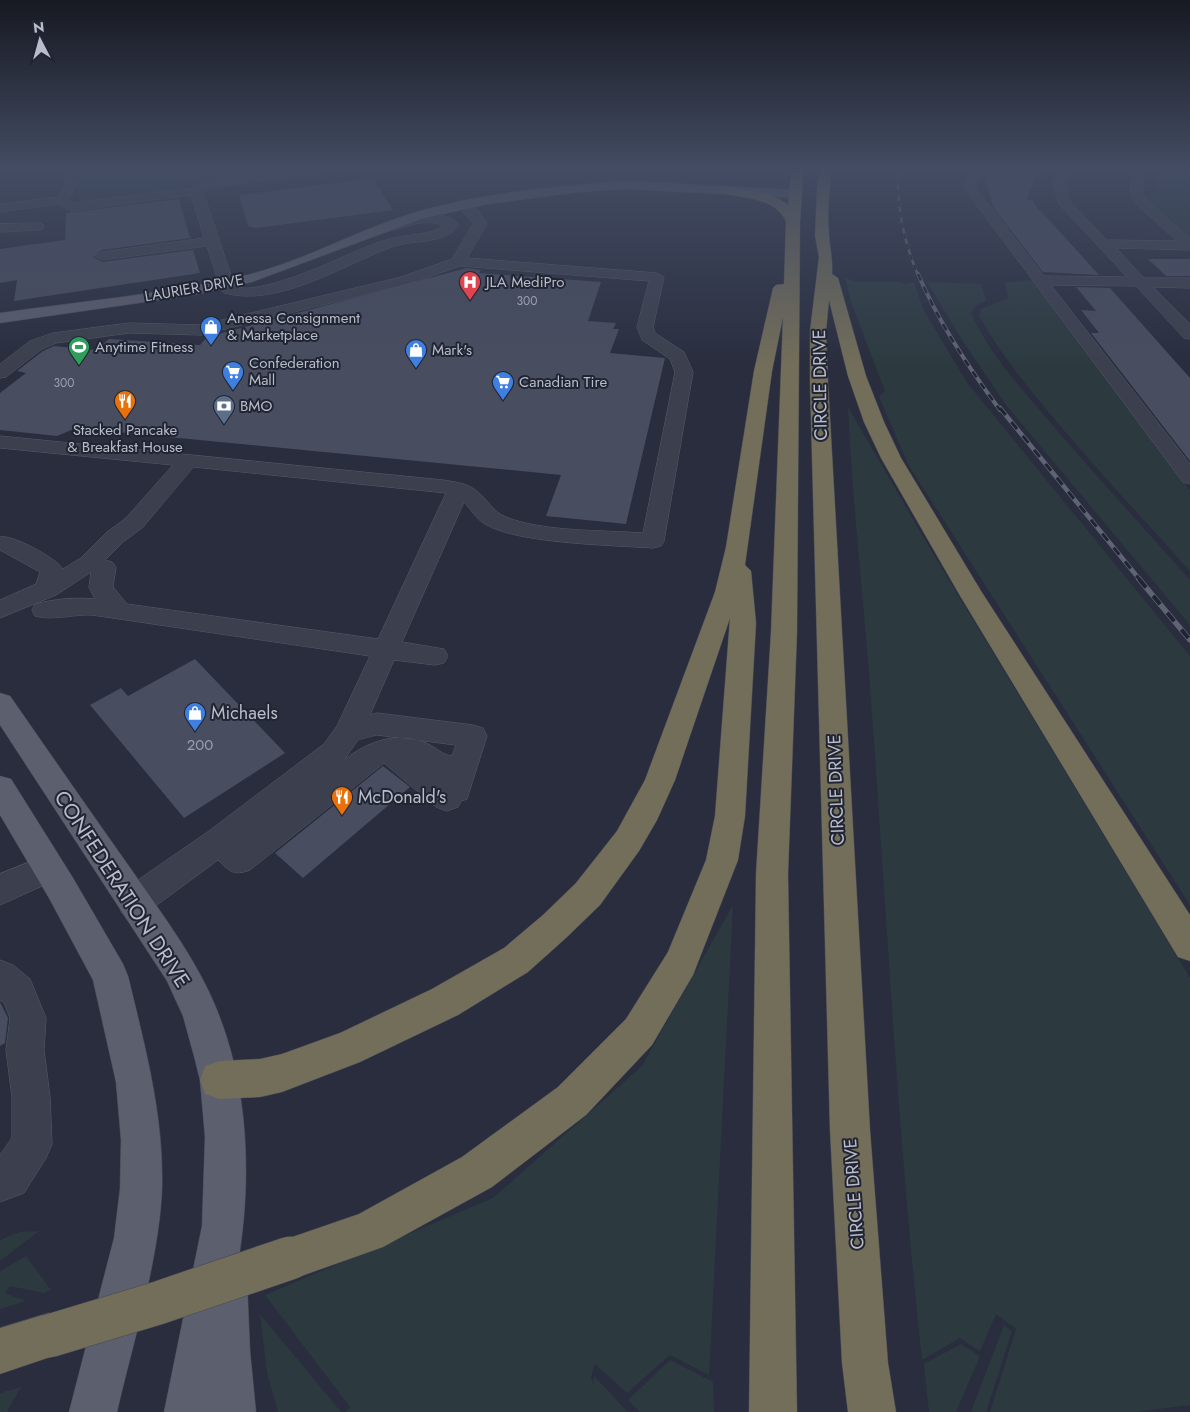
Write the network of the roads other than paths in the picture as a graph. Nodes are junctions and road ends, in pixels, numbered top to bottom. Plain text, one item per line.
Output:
1 (37, 234) edge
2 (209, 234) edge
3 (371, 234) edge
4 (433, 234) edge
5 (474, 234) edge
6 (799, 234) edge
7 (810, 234) edge
8 (822, 234) edge
9 (1004, 234) edge
10 (1094, 234) edge
11 (1176, 234) edge
12 (36, 241) dead end
13 (211, 241) junction
14 (1104, 244) junction
15 (1190, 246) edge
16 (102, 256) dead end
17 (810, 259) junction
18 (458, 262) junction
19 (1039, 280) junction
20 (1140, 282) junction
21 (1190, 283) edge
22 (226, 284) junction
23 (194, 290) junction
24 (230, 311) junction
25 (0, 318) edge
26 (818, 330) junction
27 (1190, 334) edge
28 (0, 373) edge
29 (0, 442) edge
30 (187, 462) junction
31 (1188, 473) edge
32 (459, 489) junction
33 (134, 523) junction
34 (4, 543) dead end
35 (737, 547) junction
36 (104, 567) junction
37 (45, 600) junction
38 (0, 610) edge
39 (119, 611) junction
40 (0, 630) edge
41 (386, 650) junction
42 (434, 656) dead end
43 (0, 704) edge
44 (348, 732) junction
45 (0, 788) edge
46 (230, 850) junction
47 (49, 868) junction
48 (0, 890) edge
49 (134, 902) junction
50 (1190, 945) edge
51 (0, 977) edge
52 (219, 1080) junction
53 (0, 1181) edge
54 (223, 1226) junction
55 (0, 1351) edge
56 (865, 1363) junction
57 (93, 1412) edge
58 (188, 1412) edge
59 (232, 1412) edge
60 (772, 1412) edge
61 (872, 1412) edge
62 (876, 1412) edge

1 - 12 street
2 - 13 street
3 - 22 main road, LAURIER DRIVE
4 - 22 street
5 - 18 street
6 - 17 highway, CIRCLE DRIVE
7 - 17 highway
8 - 17 highway, CIRCLE DRIVE
9 - 19 street
10 - 14 street
11 - 15 street
13 - 16 street
13 - 22 street
14 - 15 street
14 - 20 street
17 - 26 highway, CIRCLE DRIVE
17 - 26 highway
17 - 35 highway
17 - 50 highway
17 - 60 highway, CIRCLE DRIVE
18 - 24 street
18 - 32 street
19 - 20 street
19 - 31 street
20 - 21 street
20 - 27 street
22 - 23 main road, LAURIER DRIVE
23 - 24 street
23 - 25 main road, LAURIER DRIVE
24 - 28 street
26 - 56 highway, CIRCLE DRIVE
29 - 30 street
30 - 32 street
30 - 33 street
32 - 41 street
33 - 36 street
33 - 37 street
34 - 37 street
35 - 52 highway
35 - 55 highway, bridge
36 - 37 street
36 - 39 street
37 - 38 street
37 - 39 street
37 - 40 street
39 - 41 street
41 - 42 street
41 - 44 street
43 - 49 main road, CONFEDERATION DRIVE
44 - 46 street
44 - 46 street
45 - 47 main road
46 - 49 street
47 - 48 street
47 - 57 main road
49 - 52 main road, CONFEDERATION DRIVE
51 - 53 street
52 - 54 main road, CONFEDERATION DRIVE
54 - 58 main road, CONFEDERATION DRIVE
54 - 59 main road
56 - 61 highway, CIRCLE DRIVE
56 - 62 highway

